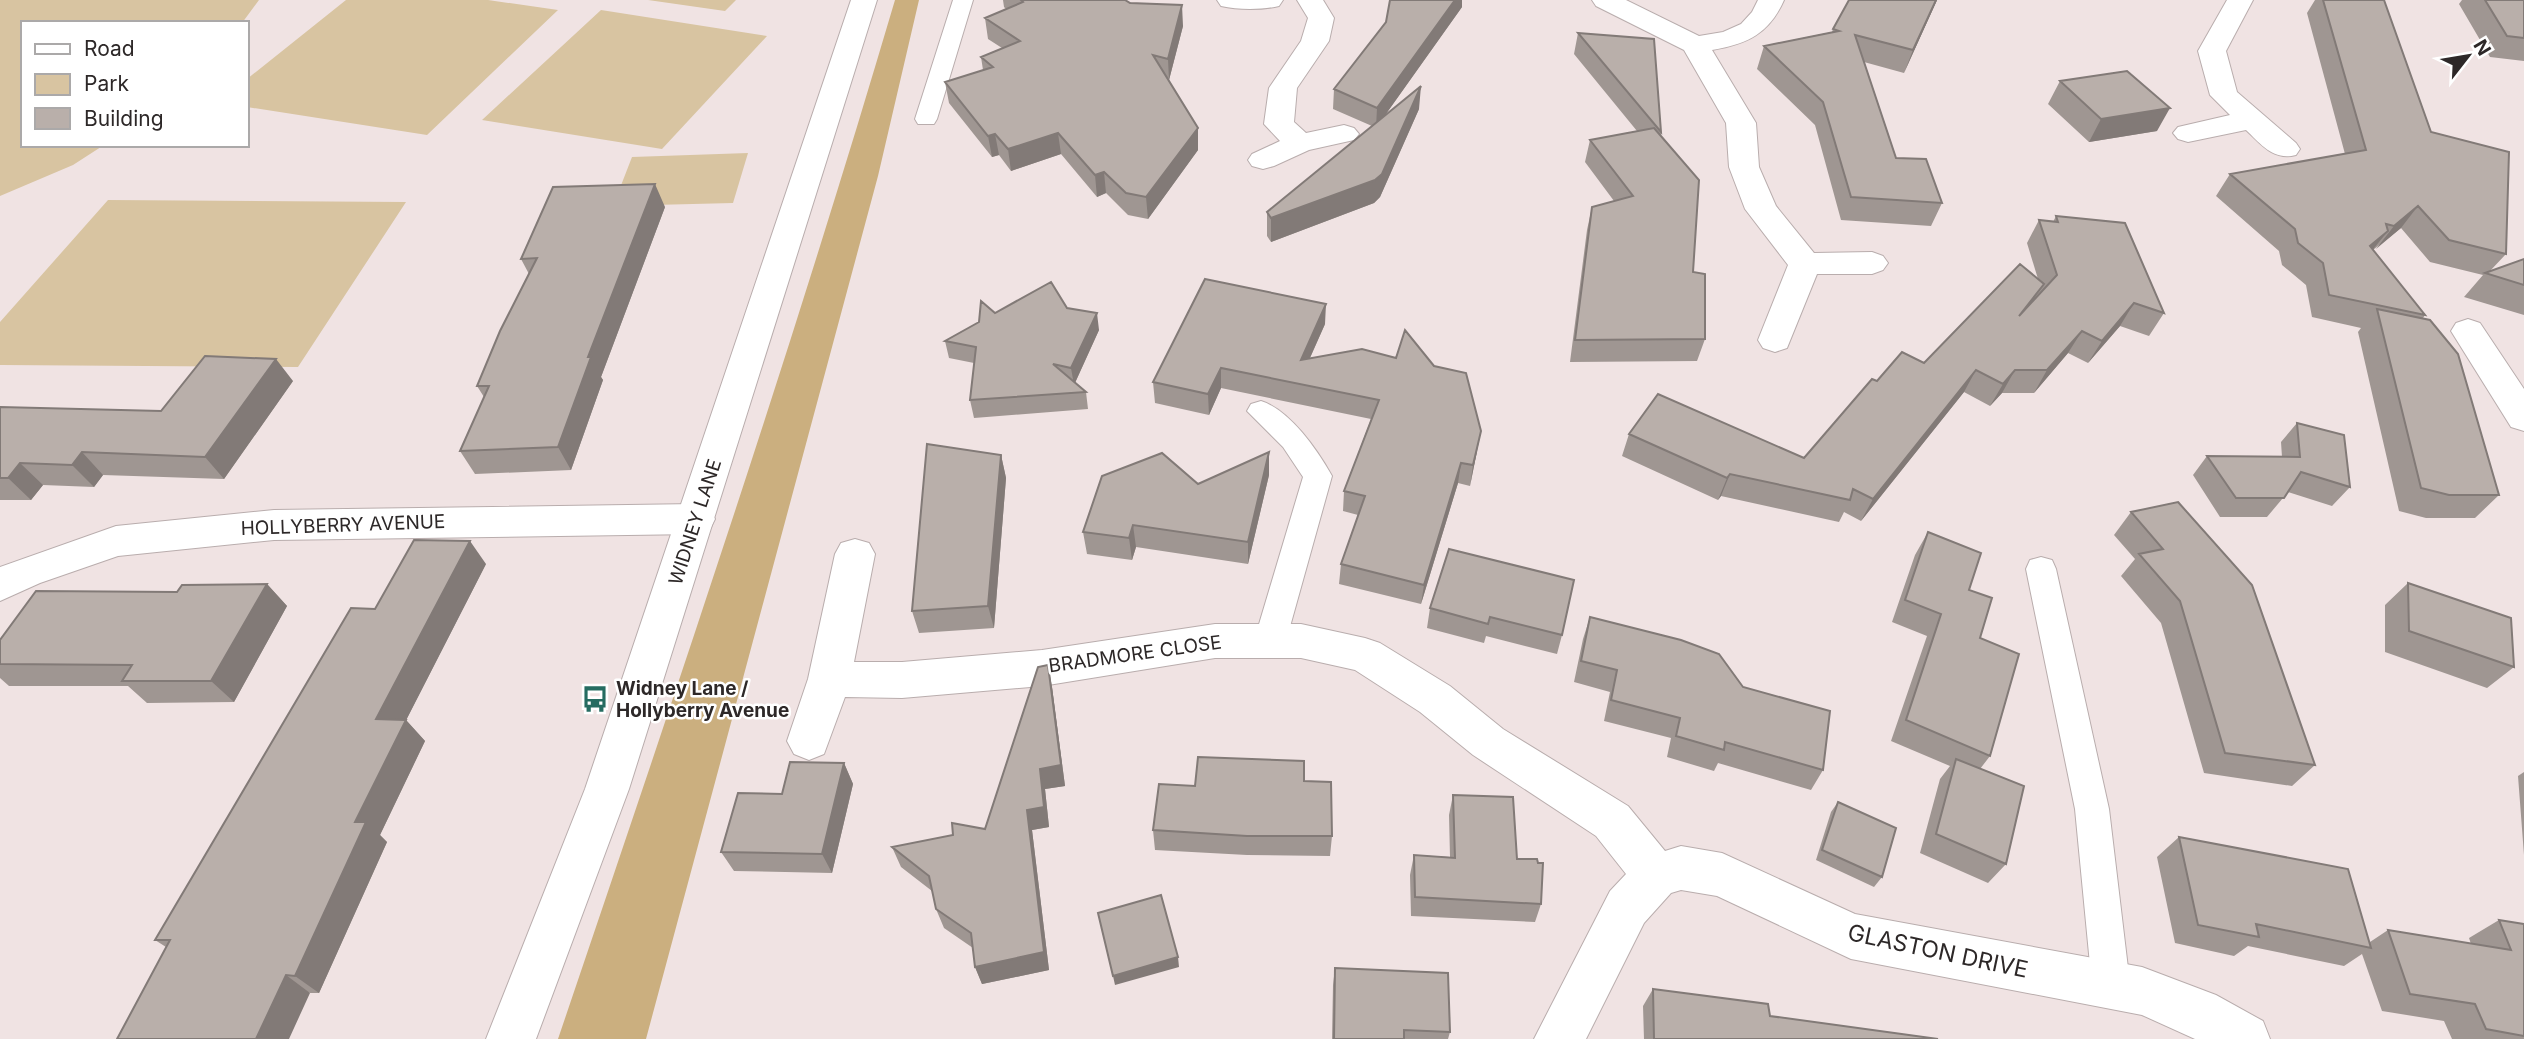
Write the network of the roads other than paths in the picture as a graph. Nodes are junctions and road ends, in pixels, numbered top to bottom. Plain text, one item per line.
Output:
1 (864, 0) edge
2 (963, 0) edge
3 (1230, 0) edge
4 (1270, 0) edge
5 (1310, 0) edge
6 (1605, 0) edge
7 (1771, 0) edge
8 (2240, 0) edge
9 (1695, 45) junction
10 (926, 119) dead end
11 (2250, 120) junction
12 (2188, 133) dead end
13 (1344, 134) dead end
14 (1300, 143) junction
15 (2285, 149) dead end
16 (1263, 160) dead end
17 (1805, 264) junction
18 (1872, 264) dead end
19 (2468, 331) dead end
20 (1774, 340) dead end
21 (2513, 381) edge
22 (1261, 411) dead end
23 (2524, 418) edge
24 (696, 519) junction
25 (855, 554) dead end
26 (2042, 569) dead end
27 (0, 585) edge
28 (1270, 641) junction
29 (829, 679) junction
30 (809, 741) dead end
31 (1656, 876) junction
32 (2111, 985) junction
33 (511, 1039) edge
34 (1559, 1039) edge
35 (2245, 1039) edge

1 - 24 street, WIDNEY LANE
2 - 10 lane
3 - 4 street
5 - 14 street
6 - 9 street
7 - 9 street
8 - 11 street
9 - 17 street
11 - 12 street
11 - 15 street
13 - 14 street
14 - 16 street
17 - 18 street
17 - 20 street
19 - 21 street
21 - 23 street
22 - 28 lane
24 - 27 street, HOLLYBERRY AVENUE
24 - 33 street, WIDNEY LANE
25 - 29 street
26 - 32 lane
28 - 29 street, BRADMORE CLOSE
28 - 31 street, BRADMORE CLOSE
29 - 30 street
31 - 32 street, GLASTON DRIVE
31 - 34 street
32 - 35 street, GLASTON DRIVE

